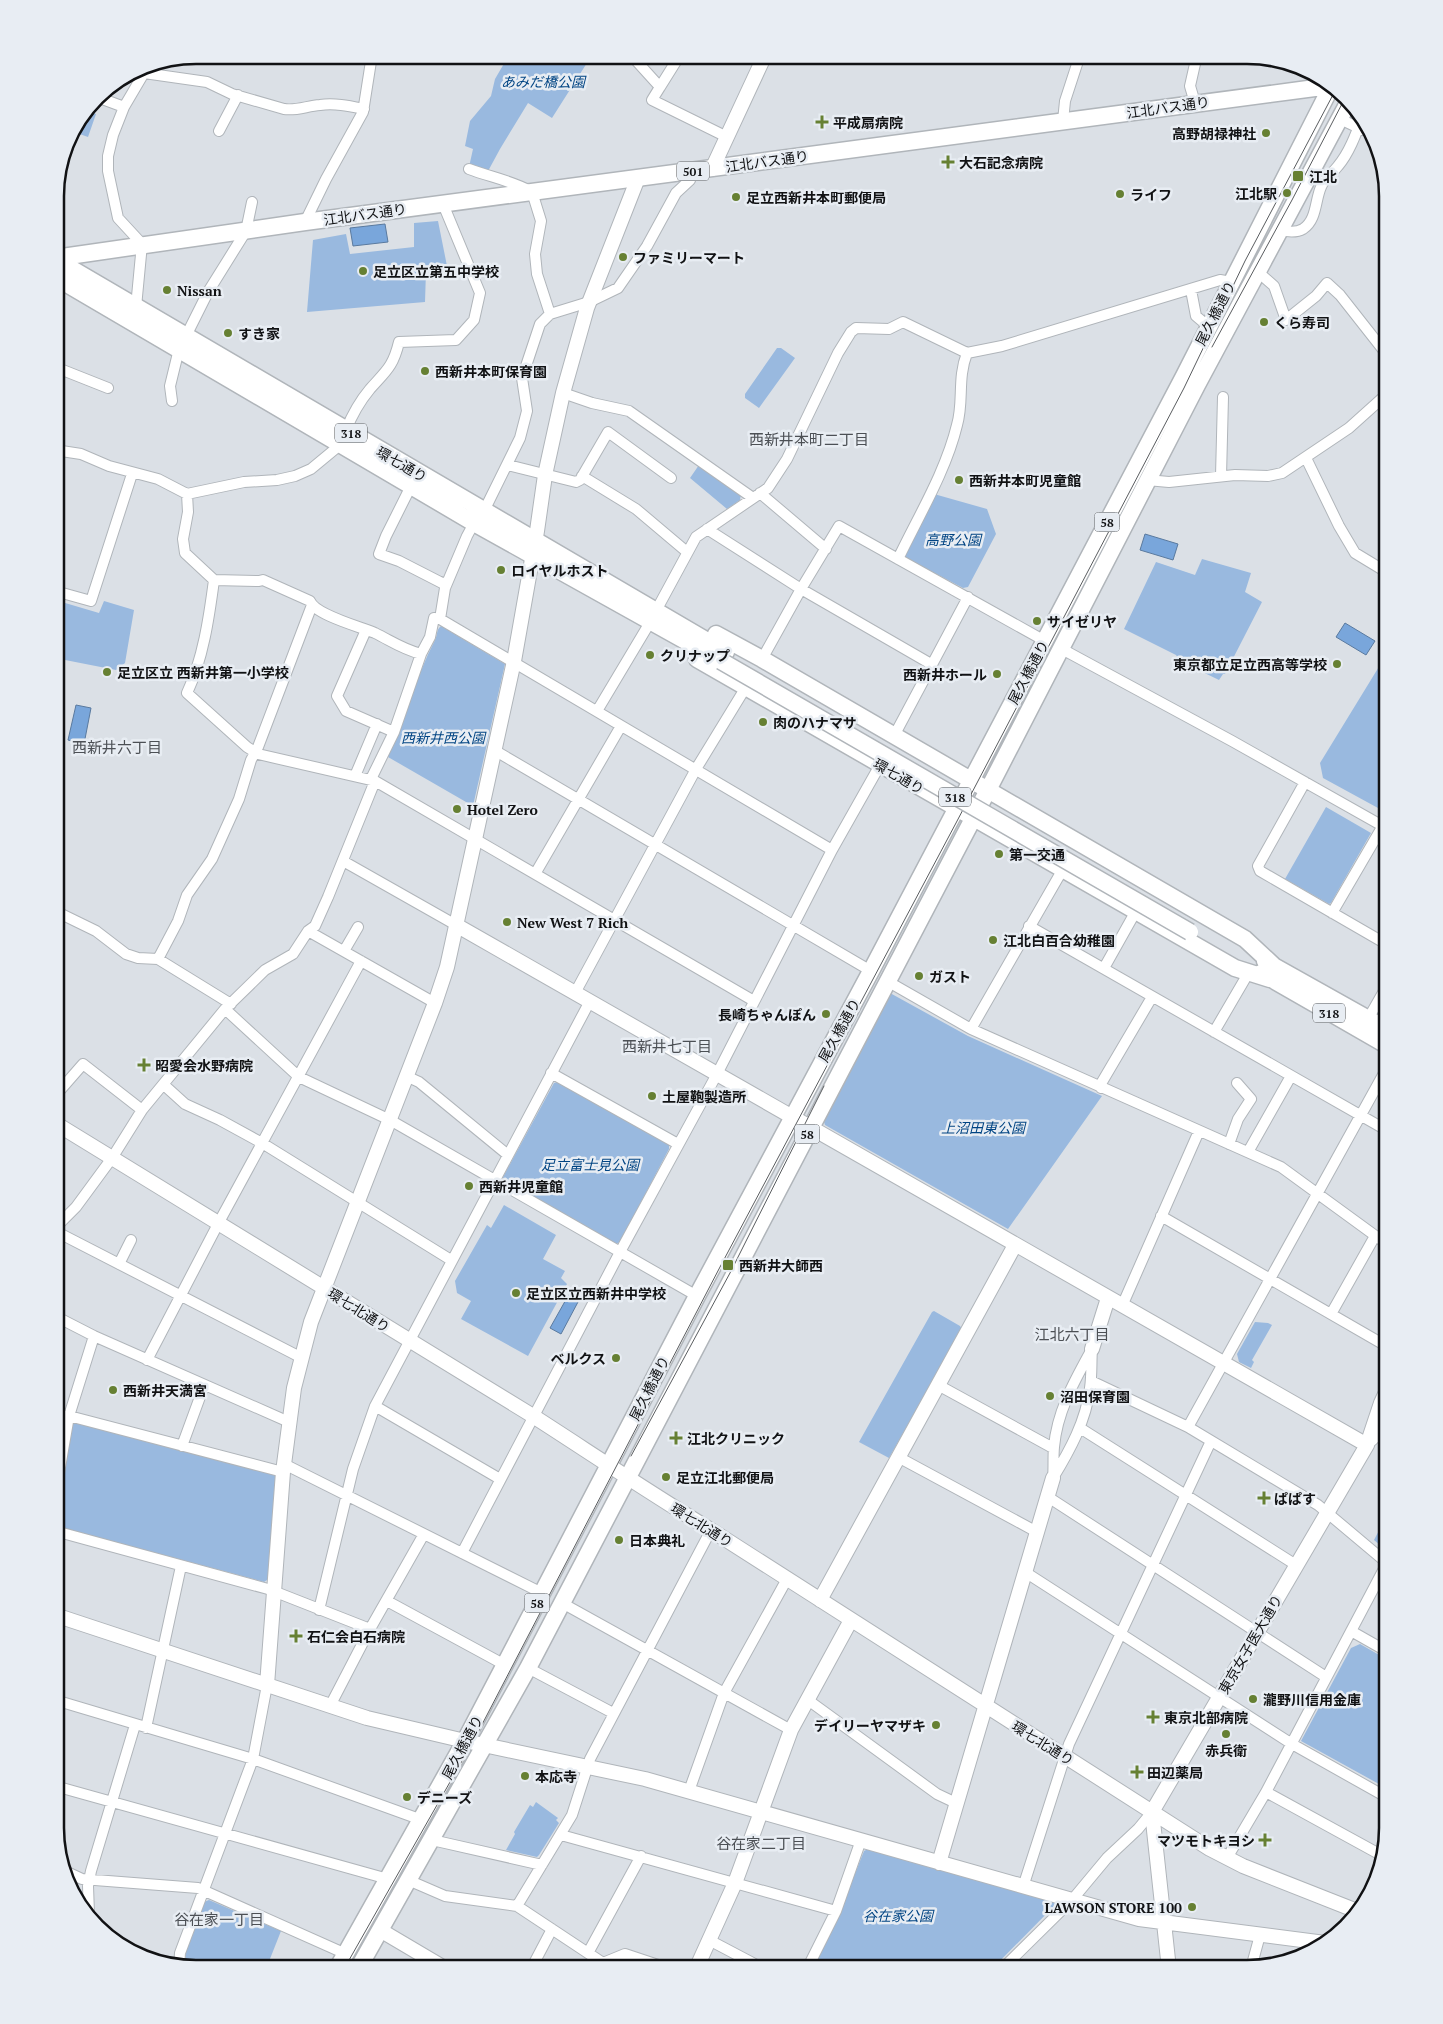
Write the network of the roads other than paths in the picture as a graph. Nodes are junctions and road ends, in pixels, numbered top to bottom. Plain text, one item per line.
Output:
1 (371, 64) edge
2 (639, 64) edge
3 (674, 64) edge
4 (761, 64) edge
5 (1077, 64) edge
6 (1195, 64) edge
7 (153, 71) edge
8 (139, 76) edge
9 (660, 87) junction
10 (1322, 87) edge
11 (1328, 91) edge
12 (238, 95) junction
13 (105, 100) edge
14 (1195, 103) junction
15 (124, 107) junction
16 (1346, 108) edge
17 (364, 109) junction
18 (1340, 119) junction
19 (1063, 121) junction
20 (1357, 122) edge
21 (1359, 125) edge
22 (219, 131) dead end
23 (727, 137) junction
24 (712, 169) junction
25 (469, 170) dead end
26 (693, 172) junction
27 (638, 178) junction
28 (532, 192) junction
29 (252, 202) dead end
30 (443, 204) junction
31 (305, 222) junction
32 (246, 230) junction
33 (1255, 233) junction
34 (1277, 236) junction
35 (142, 244) junction
36 (64, 257) edge
37 (64, 264) edge
38 (1258, 272) junction
39 (64, 282) edge
40 (1231, 282) junction
41 (1191, 290) junction
42 (589, 302) junction
43 (136, 307) junction
44 (550, 314) junction
45 (1209, 327) junction
46 (183, 343) junction
47 (1379, 345) edge
48 (968, 353) junction
49 (64, 371) edge
50 (108, 388) dead end
51 (563, 393) junction
52 (1223, 397) dead end
53 (172, 401) dead end
54 (1379, 401) edge
55 (343, 438) junction
56 (64, 451) edge
57 (1306, 458) junction
58 (508, 465) junction
59 (132, 474) junction
60 (545, 475) junction
61 (582, 476) junction
62 (1221, 476) junction
63 (671, 478) dead end
64 (1147, 480) junction
65 (411, 486) junction
66 (187, 494) junction
67 (757, 496) junction
68 (479, 517) junction
69 (707, 529) junction
70 (826, 548) junction
71 (534, 549) junction
72 (687, 552) junction
73 (898, 559) junction
74 (1379, 568) edge
75 (214, 580) junction
76 (448, 582) junction
77 (801, 588) junction
78 (64, 594) edge
79 (968, 597) junction
80 (312, 605) junction
81 (649, 614) junction
82 (440, 619) junction
83 (366, 630) junction
84 (1045, 641) junction
85 (1060, 648) junction
86 (421, 654) junction
87 (762, 659) junction
88 (514, 661) junction
89 (932, 664) junction
90 (746, 687) junction
91 (597, 711) junction
92 (377, 724) junction
93 (621, 726) junction
94 (394, 732) junction
95 (894, 736) junction
96 (494, 750) junction
97 (254, 752) junction
98 (880, 765) junction
99 (696, 769) junction
100 (355, 776) junction
101 (373, 780) junction
102 (971, 780) junction
103 (1305, 782) junction
104 (988, 790) junction
105 (577, 800) junction
106 (956, 809) junction
107 (973, 818) junction
108 (1379, 820) edge
109 (1379, 836) edge
110 (476, 839) junction
111 (655, 845) junction
112 (832, 850) junction
113 (343, 861) junction
114 (1063, 869) junction
115 (535, 874) junction
116 (1136, 911) junction
117 (1332, 913) junction
118 (64, 915) edge
119 (615, 921) junction
120 (456, 925) junction
121 (793, 926) junction
122 (1029, 926) junction
123 (358, 927) dead end
124 (308, 931) junction
125 (1379, 940) edge
126 (344, 952) junction
127 (158, 959) junction
128 (361, 961) junction
129 (1104, 968) junction
130 (871, 971) junction
131 (1249, 972) junction
132 (1272, 972) junction
133 (887, 982) junction
134 (575, 993) junction
135 (1152, 997) junction
136 (1379, 1000) edge
137 (590, 1001) junction
138 (754, 1001) junction
139 (435, 1003) junction
140 (228, 1006) junction
141 (1368, 1019) junction
142 (1379, 1025) edge
143 (971, 1029) junction
144 (1214, 1032) junction
145 (1379, 1040) edge
146 (551, 1073) junction
147 (717, 1074) junction
148 (406, 1076) junction
149 (1291, 1076) junction
150 (299, 1077) junction
151 (1379, 1082) edge
152 (1237, 1083) dead end
153 (164, 1085) junction
154 (64, 1086) edge
155 (1101, 1088) junction
156 (142, 1110) junction
157 (1360, 1115) junction
158 (792, 1116) junction
159 (390, 1120) junction
160 (1379, 1125) edge
161 (811, 1128) junction
162 (64, 1129) edge
163 (1199, 1131) junction
164 (262, 1143) junction
165 (678, 1144) junction
166 (1228, 1144) junction
167 (1248, 1152) junction
168 (508, 1155) junction
169 (112, 1158) junction
170 (495, 1180) junction
171 (1318, 1193) junction
172 (358, 1202) junction
173 (1161, 1216) junction
174 (64, 1220) edge
175 (218, 1224) junction
176 (64, 1234) edge
177 (1375, 1236) junction
178 (1379, 1239) edge
179 (131, 1240) dead end
180 (1015, 1245) junction
181 (620, 1252) junction
182 (451, 1260) junction
183 (119, 1264) junction
184 (1270, 1279) junction
185 (324, 1289) junction
186 (180, 1296) junction
187 (697, 1296) junction
188 (1108, 1298) junction
189 (1122, 1306) junction
190 (1330, 1314) junction
191 (64, 1321) edge
192 (94, 1336) junction
193 (409, 1342) junction
194 (1379, 1342) edge
195 (1092, 1349) junction
196 (302, 1358) junction
197 (147, 1360) junction
198 (1223, 1364) junction
199 (1091, 1381) junction
200 (938, 1385) junction
201 (204, 1386) junction
202 (376, 1406) junction
203 (1379, 1409) edge
204 (64, 1416) edge
205 (69, 1416) junction
206 (533, 1416) junction
207 (289, 1422) junction
208 (1080, 1428) junction
209 (1188, 1428) junction
210 (1379, 1430) edge
211 (1211, 1441) junction
212 (1367, 1444) junction
213 (64, 1445) edge
214 (182, 1446) junction
215 (1053, 1448) junction
216 (898, 1457) junction
217 (610, 1465) junction
218 (284, 1468) junction
219 (1053, 1478) junction
220 (500, 1479) junction
221 (627, 1479) junction
222 (1186, 1494) junction
223 (346, 1495) junction
224 (1048, 1498) junction
225 (1327, 1512) junction
226 (711, 1530) junction
227 (1037, 1532) junction
228 (64, 1534) edge
229 (424, 1534) junction
230 (462, 1553) junction
231 (1379, 1556) edge
232 (1152, 1565) junction
233 (1296, 1565) junction
234 (181, 1566) junction
235 (1025, 1572) junction
236 (1379, 1578) edge
237 (787, 1579) junction
238 (274, 1592) junction
239 (542, 1593) junction
240 (820, 1600) junction
241 (387, 1601) junction
242 (562, 1604) junction
243 (319, 1610) junction
244 (64, 1618) edge
245 (851, 1620) junction
246 (370, 1629) junction
247 (1351, 1631) junction
248 (1256, 1632) junction
249 (1120, 1633) junction
250 (1379, 1647) edge
251 (647, 1650) junction
252 (164, 1651) junction
253 (505, 1665) junction
254 (528, 1668) junction
255 (1326, 1677) junction
256 (268, 1686) junction
257 (724, 1693) junction
258 (1218, 1697) junction
259 (808, 1700) junction
260 (64, 1703) edge
261 (330, 1706) junction
262 (986, 1706) junction
263 (613, 1713) junction
264 (135, 1725) junction
265 (146, 1728) junction
266 (791, 1730) junction
267 (465, 1741) junction
268 (1292, 1744) junction
269 (485, 1745) junction
270 (1064, 1757) junction
271 (253, 1759) junction
272 (587, 1766) junction
273 (64, 1789) edge
274 (689, 1791) junction
275 (1266, 1792) junction
276 (1379, 1793) edge
277 (112, 1802) junction
278 (956, 1803) junction
279 (761, 1812) junction
280 (1152, 1812) junction
281 (422, 1820) junction
282 (226, 1834) junction
283 (561, 1835) junction
284 (432, 1840) junction
285 (861, 1840) junction
286 (1377, 1853) edge
287 (641, 1856) junction
288 (1227, 1858) junction
289 (939, 1863) junction
290 (542, 1866) junction
291 (72, 1874) edge
292 (90, 1879) junction
293 (388, 1879) junction
294 (408, 1880) junction
295 (735, 1883) junction
296 (1024, 1887) junction
297 (204, 1891) junction
298 (1072, 1900) junction
299 (88, 1905) edge
300 (517, 1906) junction
301 (1351, 1910) edge
302 (836, 1911) junction
303 (1164, 1923) junction
304 (552, 1929) junction
305 (380, 1930) junction
306 (1260, 1935) junction
307 (709, 1940) junction
308 (1315, 1942) edge
309 (588, 1953) junction
310 (346, 1954) junction
311 (180, 1959) edge
312 (342, 1960) edge
313 (363, 1960) edge
314 (431, 1960) edge
315 (536, 1960) edge
316 (596, 1960) edge
317 (614, 1960) edge
318 (643, 1960) edge
319 (700, 1960) edge
320 (747, 1960) edge
321 (811, 1960) edge
322 (1011, 1960) edge
323 (1168, 1960) edge
324 (1254, 1960) edge

1 - 17 street
2 - 9 street
3 - 9 street
4 - 23 street
5 - 19 street
6 - 14 street
7 - 12 street
8 - 15 street
9 - 23 street
10 - 14 main road, 江北バス通り / 501
11 - 33 main road, 尾久橋通り / 58
12 - 17 street
12 - 22 street
13 - 15 street
14 - 19 main road, 江北バス通り / 501
15 - 35 street
16 - 18 main road, 尾久橋通り / 58
17 - 31 street
18 - 20 street
18 - 34 main road, 尾久橋通り / 58
19 - 24 main road, 江北バス通り / 501
21 - 34 street
23 - 24 street
24 - 26 main road, 江北バス通り / 501
25 - 28 street
26 - 27 main road, 江北バス通り / 501
26 - 42 street
27 - 28 main road, 江北バス通り / 501
27 - 42 street
28 - 30 main road, 江北バス通り / 501
28 - 44 street
29 - 32 street
30 - 31 main road, 江北バス通り / 501
30 - 55 street
31 - 32 main road, 江北バス通り / 501
32 - 35 main road, 江北バス通り / 501
32 - 46 street
33 - 34 street
33 - 40 main road, 尾久橋通り / 58
34 - 38 main road, 尾久橋通り / 58
35 - 36 main road, 江北バス通り / 501
35 - 43 street
37 - 43 main road, 環七通り / 318
38 - 47 street
38 - 64 main road, 尾久橋通り / 58
39 - 46 main road, 環七通り / 318
40 - 41 street
40 - 45 main road, 尾久橋通り / 58
41 - 45 street
41 - 48 street
42 - 44 street
42 - 51 street
43 - 46 main road, 環七通り / 318
44 - 58 street
45 - 84 main road, 尾久橋通り / 58
46 - 53 street
46 - 55 main road, 環七通り / 318
48 - 67 street
48 - 73 street
49 - 50 street
51 - 60 street
51 - 67 street
52 - 62 street
54 - 57 street
55 - 65 main road, 環七通り / 318
55 - 66 street
55 - 68 main road, 環七通り / 318
56 - 59 street
57 - 62 street
57 - 74 street
58 - 60 street
58 - 68 street
59 - 66 street
59 - 78 street
60 - 61 street
60 - 71 street
61 - 63 street
61 - 72 street
62 - 64 street
64 - 85 main road, 尾久橋通り / 58
65 - 68 main road, 環七通り / 318
65 - 76 street
66 - 75 street
67 - 69 street
67 - 70 street
68 - 71 main road, 環七通り / 318
68 - 76 street
69 - 72 street
69 - 77 street
70 - 73 street
70 - 77 street
71 - 81 main road, 環七通り / 318
71 - 88 street
72 - 81 street
73 - 79 street
75 - 80 street
75 - 97 street
76 - 82 street
77 - 87 street
77 - 89 street
79 - 84 street
79 - 89 street
80 - 83 street
80 - 97 street
81 - 87 main road, 環七通り / 318
81 - 90 main road, 環七通り / 318
81 - 91 street
81 - 132 main road, 環七通り / 318
82 - 86 street
82 - 88 street
83 - 86 street
83 - 92 street
84 - 102 main road, 尾久橋通り / 58
85 - 103 street
85 - 104 main road, 尾久橋通り / 58
86 - 94 street
87 - 95 main road, 環七通り / 318
88 - 91 street
88 - 96 street
89 - 95 street
90 - 98 main road, 環七通り / 318
90 - 99 street
91 - 93 street
92 - 94 street
92 - 100 street
93 - 99 street
93 - 105 street
94 - 101 street
95 - 102 main road, 環七通り / 318
96 - 105 street
96 - 110 street
97 - 100 street
97 - 127 street
98 - 106 main road, 環七通り / 318
98 - 112 street
99 - 111 street
99 - 112 street
100 - 101 street
101 - 110 street
101 - 113 street
102 - 104 main road, 環七通り / 318
102 - 106 main road, 尾久橋通り / 58
103 - 108 street
103 - 117 street
104 - 107 main road, 尾久橋通り / 58
104 - 132 main road, 環七通り / 318
105 - 111 street
105 - 115 street
106 - 107 main road, 環七通り / 318
106 - 130 main road, 尾久橋通り / 58
107 - 114 main road, 環七通り / 318
107 - 133 main road, 尾久橋通り / 58
109 - 117 street
110 - 115 street
110 - 120 street
111 - 119 street
111 - 121 street
112 - 121 street
113 - 120 street
113 - 124 street
114 - 116 main road, 環七通り / 318
114 - 122 street
115 - 119 street
116 - 129 street
116 - 131 main road, 環七通り / 318
117 - 125 street
118 - 127 street
119 - 134 street
119 - 138 street
120 - 134 street
120 - 139 street
121 - 130 street
121 - 138 street
122 - 129 street
122 - 143 street
123 - 126 street
124 - 126 street
124 - 140 street
126 - 128 street
127 - 140 street
128 - 139 street
128 - 150 street
129 - 135 street
130 - 158 main road, 尾久橋通り / 58
131 - 132 main road, 環七通り / 318
131 - 144 street
132 - 141 main road, 環七通り / 318
132 - 145 main road, 環七通り / 318
133 - 143 street
133 - 161 main road, 尾久橋通り / 58
134 - 137 street
135 - 144 street
135 - 155 street
136 - 141 street
137 - 146 street
137 - 147 street
138 - 147 street
139 - 148 street
140 - 150 street
140 - 153 street
141 - 142 main road, 環七通り / 318
143 - 155 street
144 - 149 street
146 - 165 street
146 - 168 street
147 - 158 street
147 - 165 street
148 - 159 street
148 - 168 street
149 - 157 street
149 - 167 street
150 - 159 street
150 - 164 street
151 - 157 street
152 - 166 street
153 - 156 street
153 - 164 street
154 - 156 street
155 - 163 street
156 - 169 street
157 - 160 street
157 - 171 street
158 - 161 street
158 - 187 main road, 尾久橋通り / 58
159 - 170 street
159 - 172 street
161 - 180 street
161 - 221 main road, 尾久橋通り / 58
162 - 169 street, 環七北通り
163 - 166 street
163 - 173 street
164 - 172 street
164 - 175 street
165 - 181 street
166 - 167 street
167 - 171 street
168 - 170 street
169 - 174 street
169 - 175 street, 環七北通り
170 - 181 street
170 - 182 street
171 - 177 street
171 - 184 street
172 - 182 street
172 - 185 street
173 - 184 street
173 - 189 street
175 - 185 street, 環七北通り
175 - 186 street
176 - 183 street
177 - 178 street
177 - 190 street
179 - 183 street
180 - 188 street
180 - 200 street
181 - 187 street
181 - 206 street
182 - 193 street
183 - 186 street
184 - 190 street
184 - 198 street
185 - 193 street, 環七北通り
185 - 196 street
186 - 196 street
186 - 197 street
187 - 217 main road, 尾久橋通り / 58
188 - 189 street
188 - 195 street
189 - 198 street
190 - 194 street
191 - 192 street
192 - 197 street
192 - 205 street
193 - 202 street
193 - 206 street, 環七北通り
195 - 199 street
195 - 215 street
196 - 207 street
197 - 201 street
198 - 209 street
198 - 212 street
199 - 208 street
199 - 209 street
200 - 215 street
200 - 216 street
201 - 207 street
201 - 214 street
202 - 220 street
202 - 223 street
203 - 212 street, 東京女子医大通り
204 - 205 street
205 - 213 street
205 - 214 street
206 - 217 street, 環七北通り
206 - 220 street
207 - 218 street
208 - 219 street
208 - 222 street
209 - 211 street
210 - 212 street, 東京女子医大通り
211 - 222 street
211 - 225 street
212 - 225 street, 東京女子医大通り
214 - 218 street
215 - 219 street
216 - 227 street
216 - 240 street
217 - 221 street, 環七北通り
217 - 239 main road, 尾久橋通り / 58
218 - 223 street
218 - 238 street
219 - 224 street
220 - 230 street
221 - 226 street, 環七北通り
221 - 242 main road, 尾久橋通り / 58
222 - 232 street
222 - 233 street
223 - 229 street
223 - 243 street
224 - 227 street
224 - 232 street
225 - 231 street
225 - 233 street, 東京女子医大通り
226 - 237 street, 環七北通り
226 - 251 street
227 - 235 street
228 - 234 street
229 - 230 street
229 - 241 street
230 - 239 street
232 - 248 street
232 - 249 street
233 - 248 street, 東京女子医大通り
234 - 238 street
234 - 252 street
235 - 249 street
235 - 262 street
236 - 247 street
237 - 240 street, 環七北通り
237 - 257 street
238 - 243 street
238 - 256 street
239 - 253 main road, 尾久橋通り / 58
240 - 245 street, 環七北通り
241 - 246 street
241 - 253 street
242 - 251 street
242 - 254 main road, 尾久橋通り / 58
243 - 246 street
244 - 252 street
245 - 259 street
245 - 262 street, 環七北通り
246 - 261 street
247 - 250 street
247 - 255 street
248 - 255 street
248 - 258 street, 東京女子医大通り
249 - 258 street
249 - 270 street
251 - 257 street
251 - 263 street
252 - 256 street
252 - 265 street
253 - 267 main road, 尾久橋通り / 58
254 - 263 street
254 - 269 main road, 尾久橋通り / 58
255 - 268 street
256 - 261 street
256 - 271 street
257 - 266 street
257 - 274 street
258 - 268 street
258 - 280 street, 東京女子医大通り
259 - 266 street
259 - 278 street
260 - 264 street
261 - 267 street
262 - 270 street, 環七北通り
262 - 278 street
263 - 272 street
264 - 265 street
264 - 277 street
265 - 271 street
266 - 279 street
267 - 269 street
267 - 281 main road, 尾久橋通り / 58
268 - 275 street
268 - 276 street
269 - 272 street
269 - 284 main road, 尾久橋通り / 58
270 - 280 street, 環七北通り
270 - 296 street
271 - 281 street
271 - 282 street
272 - 274 street
272 - 283 street
273 - 277 street
274 - 279 street
275 - 286 street
275 - 288 street
277 - 282 street
277 - 292 street
278 - 289 street
279 - 285 street
279 - 295 street
280 - 288 street, 環七北通り
280 - 298 street
280 - 303 street
281 - 293 main road, 尾久橋通り / 58
282 - 293 street
282 - 297 street
283 - 287 street
283 - 290 street
284 - 290 street
284 - 294 main road, 尾久橋通り / 58
285 - 289 street
285 - 302 street
287 - 295 street
287 - 309 street
288 - 301 street, 環七北通り
289 - 296 street
290 - 300 street
291 - 292 street
292 - 297 street
292 - 299 street
293 - 310 main road, 尾久橋通り / 58
294 - 300 street
294 - 305 main road, 尾久橋通り / 58
295 - 302 street
295 - 307 street
296 - 298 street
297 - 310 street
297 - 311 street
298 - 303 street
298 - 322 street
300 - 304 street
302 - 321 street
303 - 306 street
303 - 323 street
304 - 309 street
304 - 315 street
305 - 313 main road, 尾久橋通り / 58
305 - 314 street
306 - 308 street
306 - 324 street
307 - 319 street
307 - 320 street
309 - 316 street
310 - 312 main road, 尾久橋通り / 58
317 - 318 street

